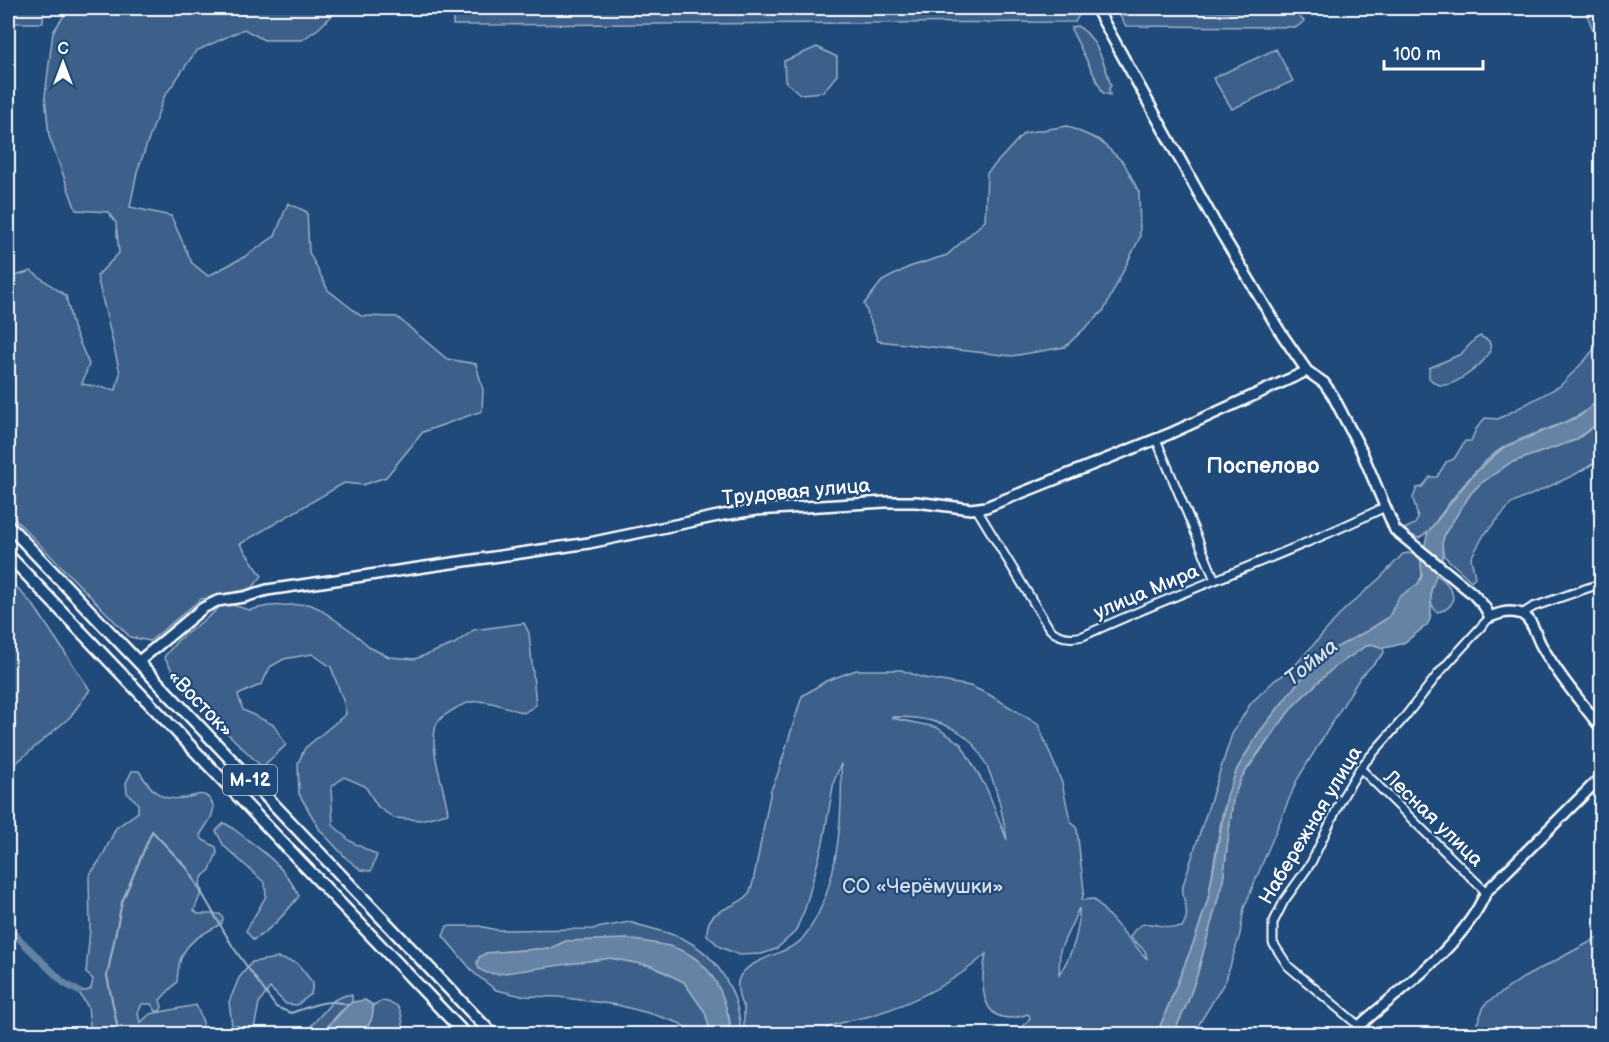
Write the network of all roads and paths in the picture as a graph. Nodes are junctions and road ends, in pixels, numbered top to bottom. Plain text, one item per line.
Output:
1 (1096, 8) edge
2 (1307, 371) junction
3 (1156, 439) junction
4 (1385, 507) junction
5 (976, 508) junction
6 (8, 525) edge
7 (8, 555) edge
8 (1215, 580) junction
9 (1602, 583) edge
10 (1522, 614) junction
11 (1490, 616) junction
12 (138, 662) junction
13 (1602, 729) edge
14 (1360, 768) junction
15 (1602, 776) edge
16 (1486, 892) junction
17 (1359, 1026) junction
18 (465, 1035) edge
19 (492, 1035) edge
20 (1352, 1035) edge

1 - 2 street
2 - 3 street, Трудовая улица
2 - 4 street
3 - 5 street, Трудовая улица
3 - 8 street
4 - 8 street, улица Мира
4 - 11 street
5 - 8 street, улица Мира
5 - 12 street, Трудовая улица
6 - 12 main road, «Восток» / М-12
7 - 18 main road, «Восток» / М-12
9 - 10 street
10 - 11 street
10 - 13 street
11 - 14 street, Набережная улица
12 - 19 main road, «Восток» / М-12
14 - 16 street, Лесная улица
14 - 17 street, Набережная улица
15 - 16 street
16 - 17 street
17 - 20 street

